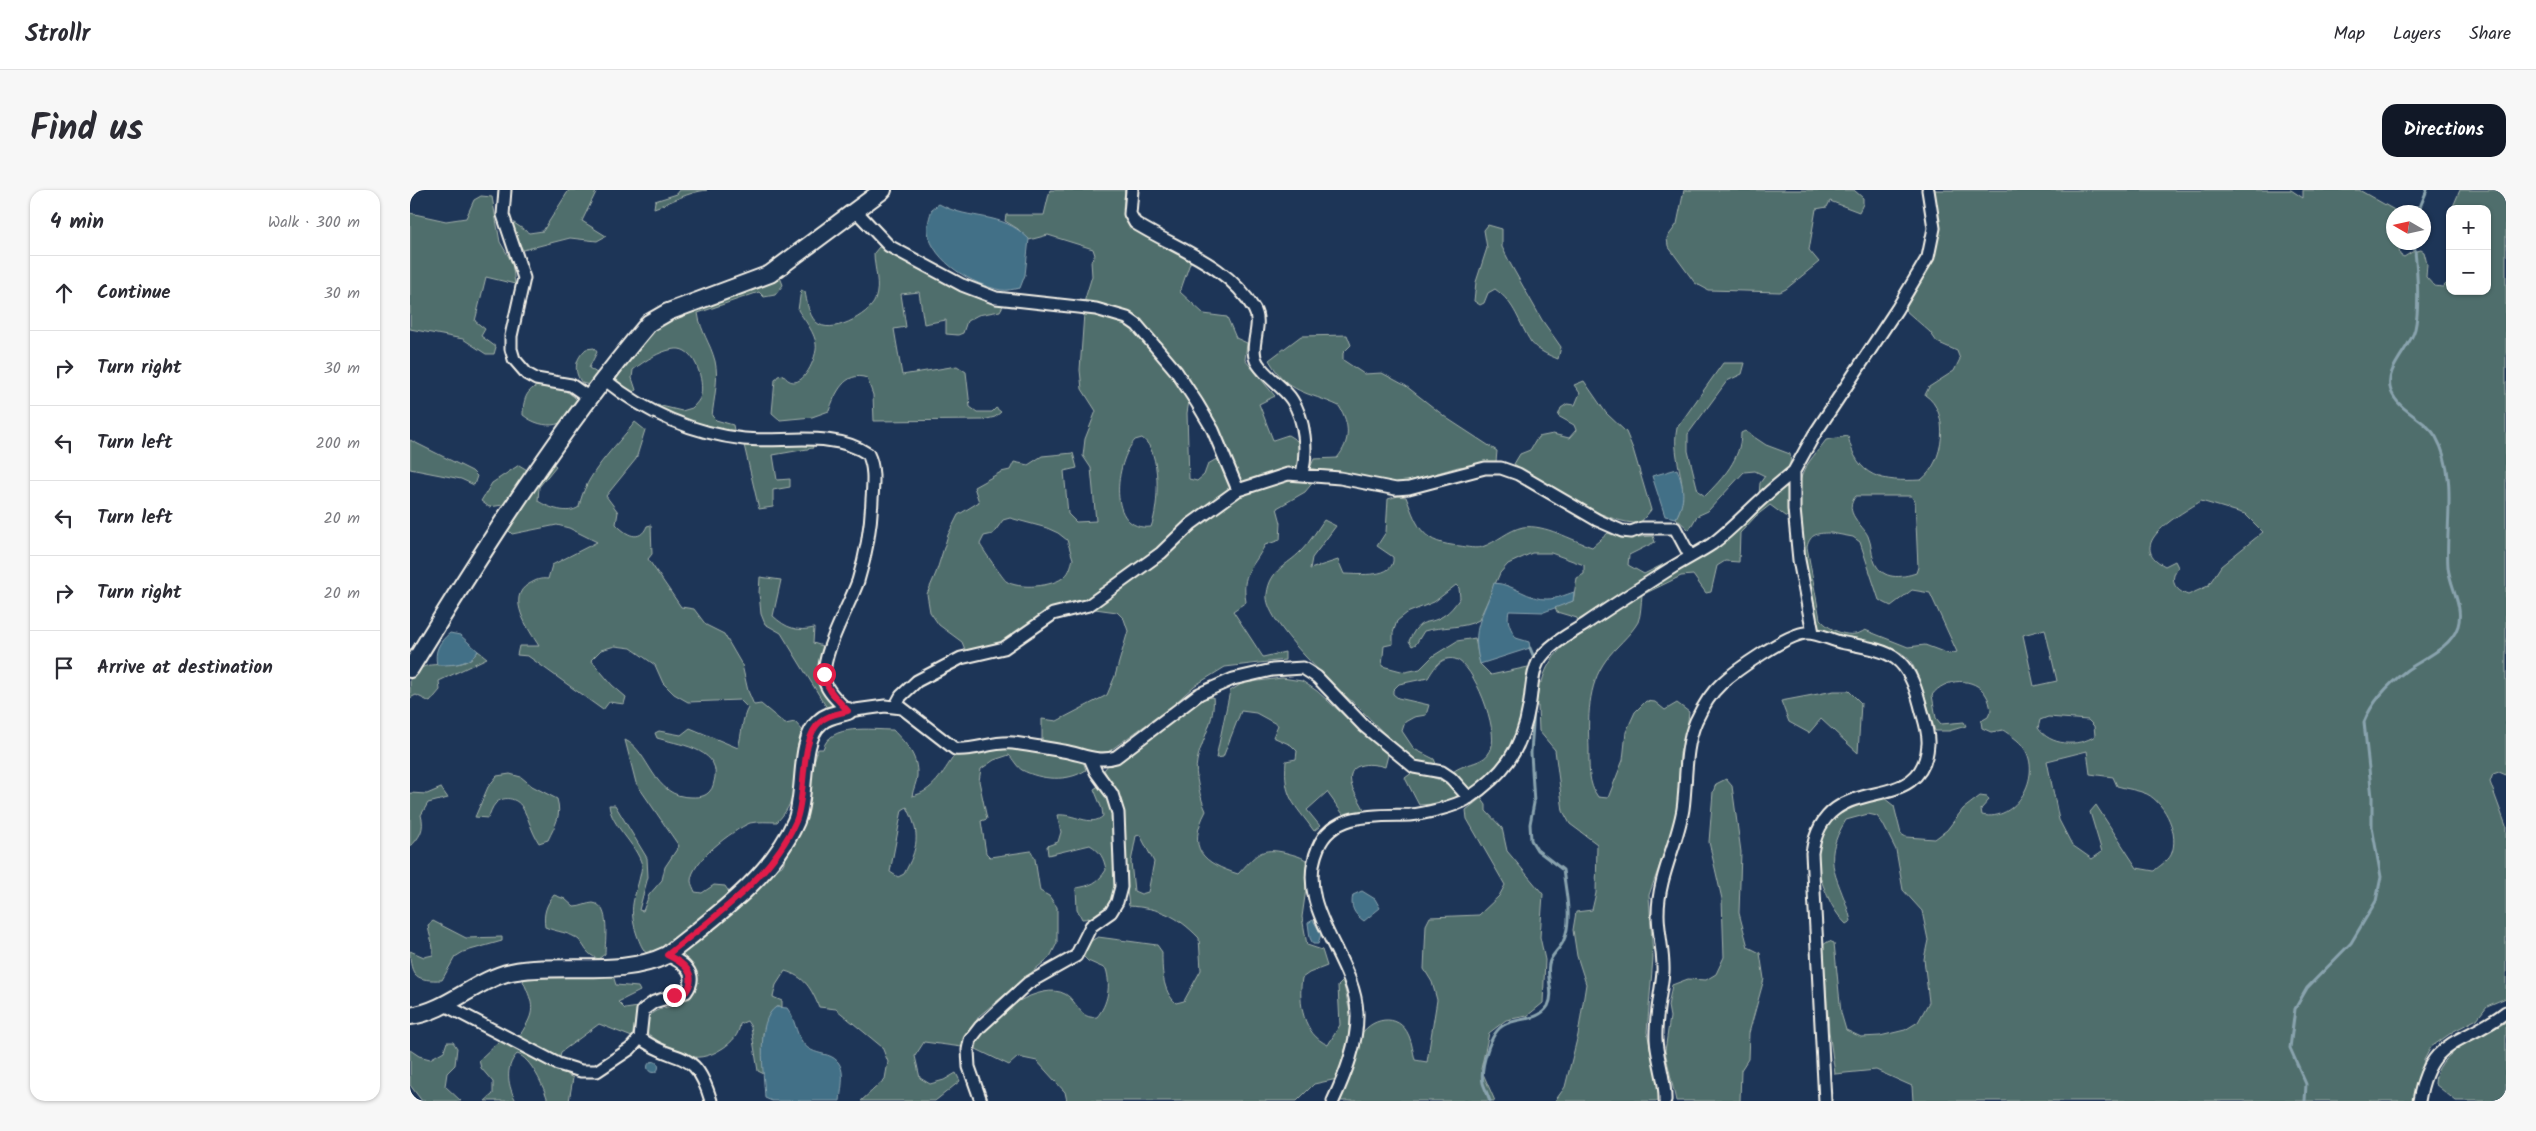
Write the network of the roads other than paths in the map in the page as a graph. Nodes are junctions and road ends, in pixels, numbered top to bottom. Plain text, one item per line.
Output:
1 (505, 190) edge
2 (883, 190) edge
3 (1132, 190) edge
4 (1928, 190) edge
5 (855, 210) junction
6 (604, 380) junction
7 (591, 399) junction
8 (1794, 470) junction
9 (1302, 474) junction
10 (1238, 490) junction
11 (1690, 556) junction
12 (1813, 633) junction
13 (410, 669) edge
14 (895, 707) junction
15 (848, 711) junction
16 (1090, 758) junction
17 (1469, 798) junction
18 (667, 955) junction
19 (445, 1005) junction
20 (2506, 1012) edge
21 (410, 1016) edge
22 (640, 1038) junction
23 (711, 1101) edge
24 (981, 1101) edge
25 (1333, 1101) edge
26 (1665, 1101) edge
27 (1825, 1101) edge
28 (2419, 1101) edge

1 - 7 street
2 - 5 street
3 - 9 street
4 - 8 street
5 - 6 street
5 - 10 street
6 - 7 street
6 - 15 street
7 - 13 street
8 - 11 street
8 - 12 street
9 - 10 street
9 - 11 street
10 - 14 street
11 - 17 street
12 - 26 street
12 - 27 street
14 - 15 street
14 - 16 street
15 - 18 street
16 - 17 street
16 - 24 street
17 - 25 street
18 - 19 street
18 - 22 street
19 - 21 street
19 - 22 street
20 - 28 street
22 - 23 street

